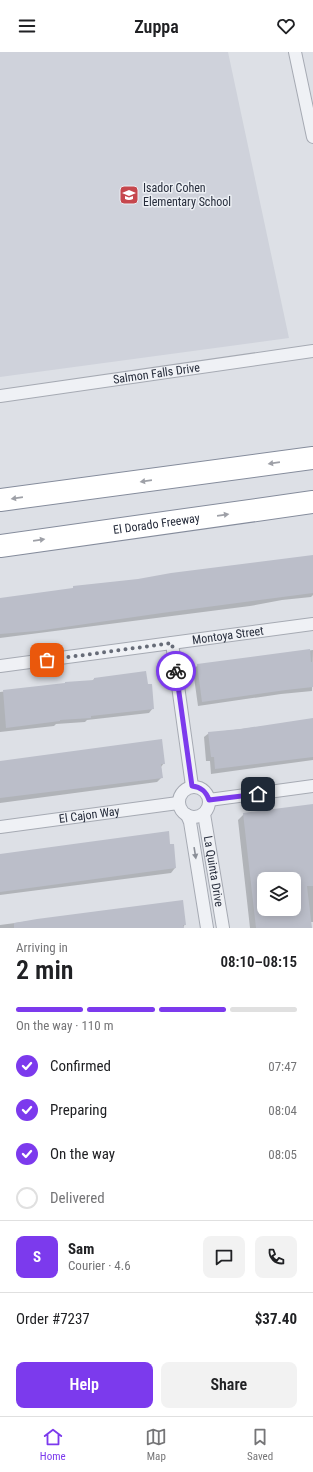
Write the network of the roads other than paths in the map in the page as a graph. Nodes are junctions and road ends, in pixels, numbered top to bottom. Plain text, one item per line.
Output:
1 (295, 52) edge
2 (313, 137) edge
3 (313, 351) edge
4 (0, 396) edge
5 (313, 458) edge
6 (0, 500) edge
7 (313, 502) edge
8 (0, 546) edge
9 (313, 624) edge
10 (172, 643) junction
11 (0, 666) edge
12 (192, 786) junction
13 (313, 786) edge
14 (209, 800) junction
15 (178, 803) junction
16 (204, 814) junction
17 (187, 815) junction
18 (0, 826) edge
19 (207, 928) edge
20 (223, 928) edge

1 - 2 street
3 - 4 street, Salmon Falls Drive
5 -> 6 highway
8 -> 7 highway, El Dorado Freeway
9 - 10 street, Montoya Street
10 - 11 street, Montoya Street
10 - 12 street
12 - 14 street
12 - 15 street
13 - 14 street
14 - 16 street
15 - 17 street
15 - 18 street, El Cajon Way
16 - 17 street
16 - 20 street, La Quinta Drive
17 -> 19 street, La Quinta Drive

